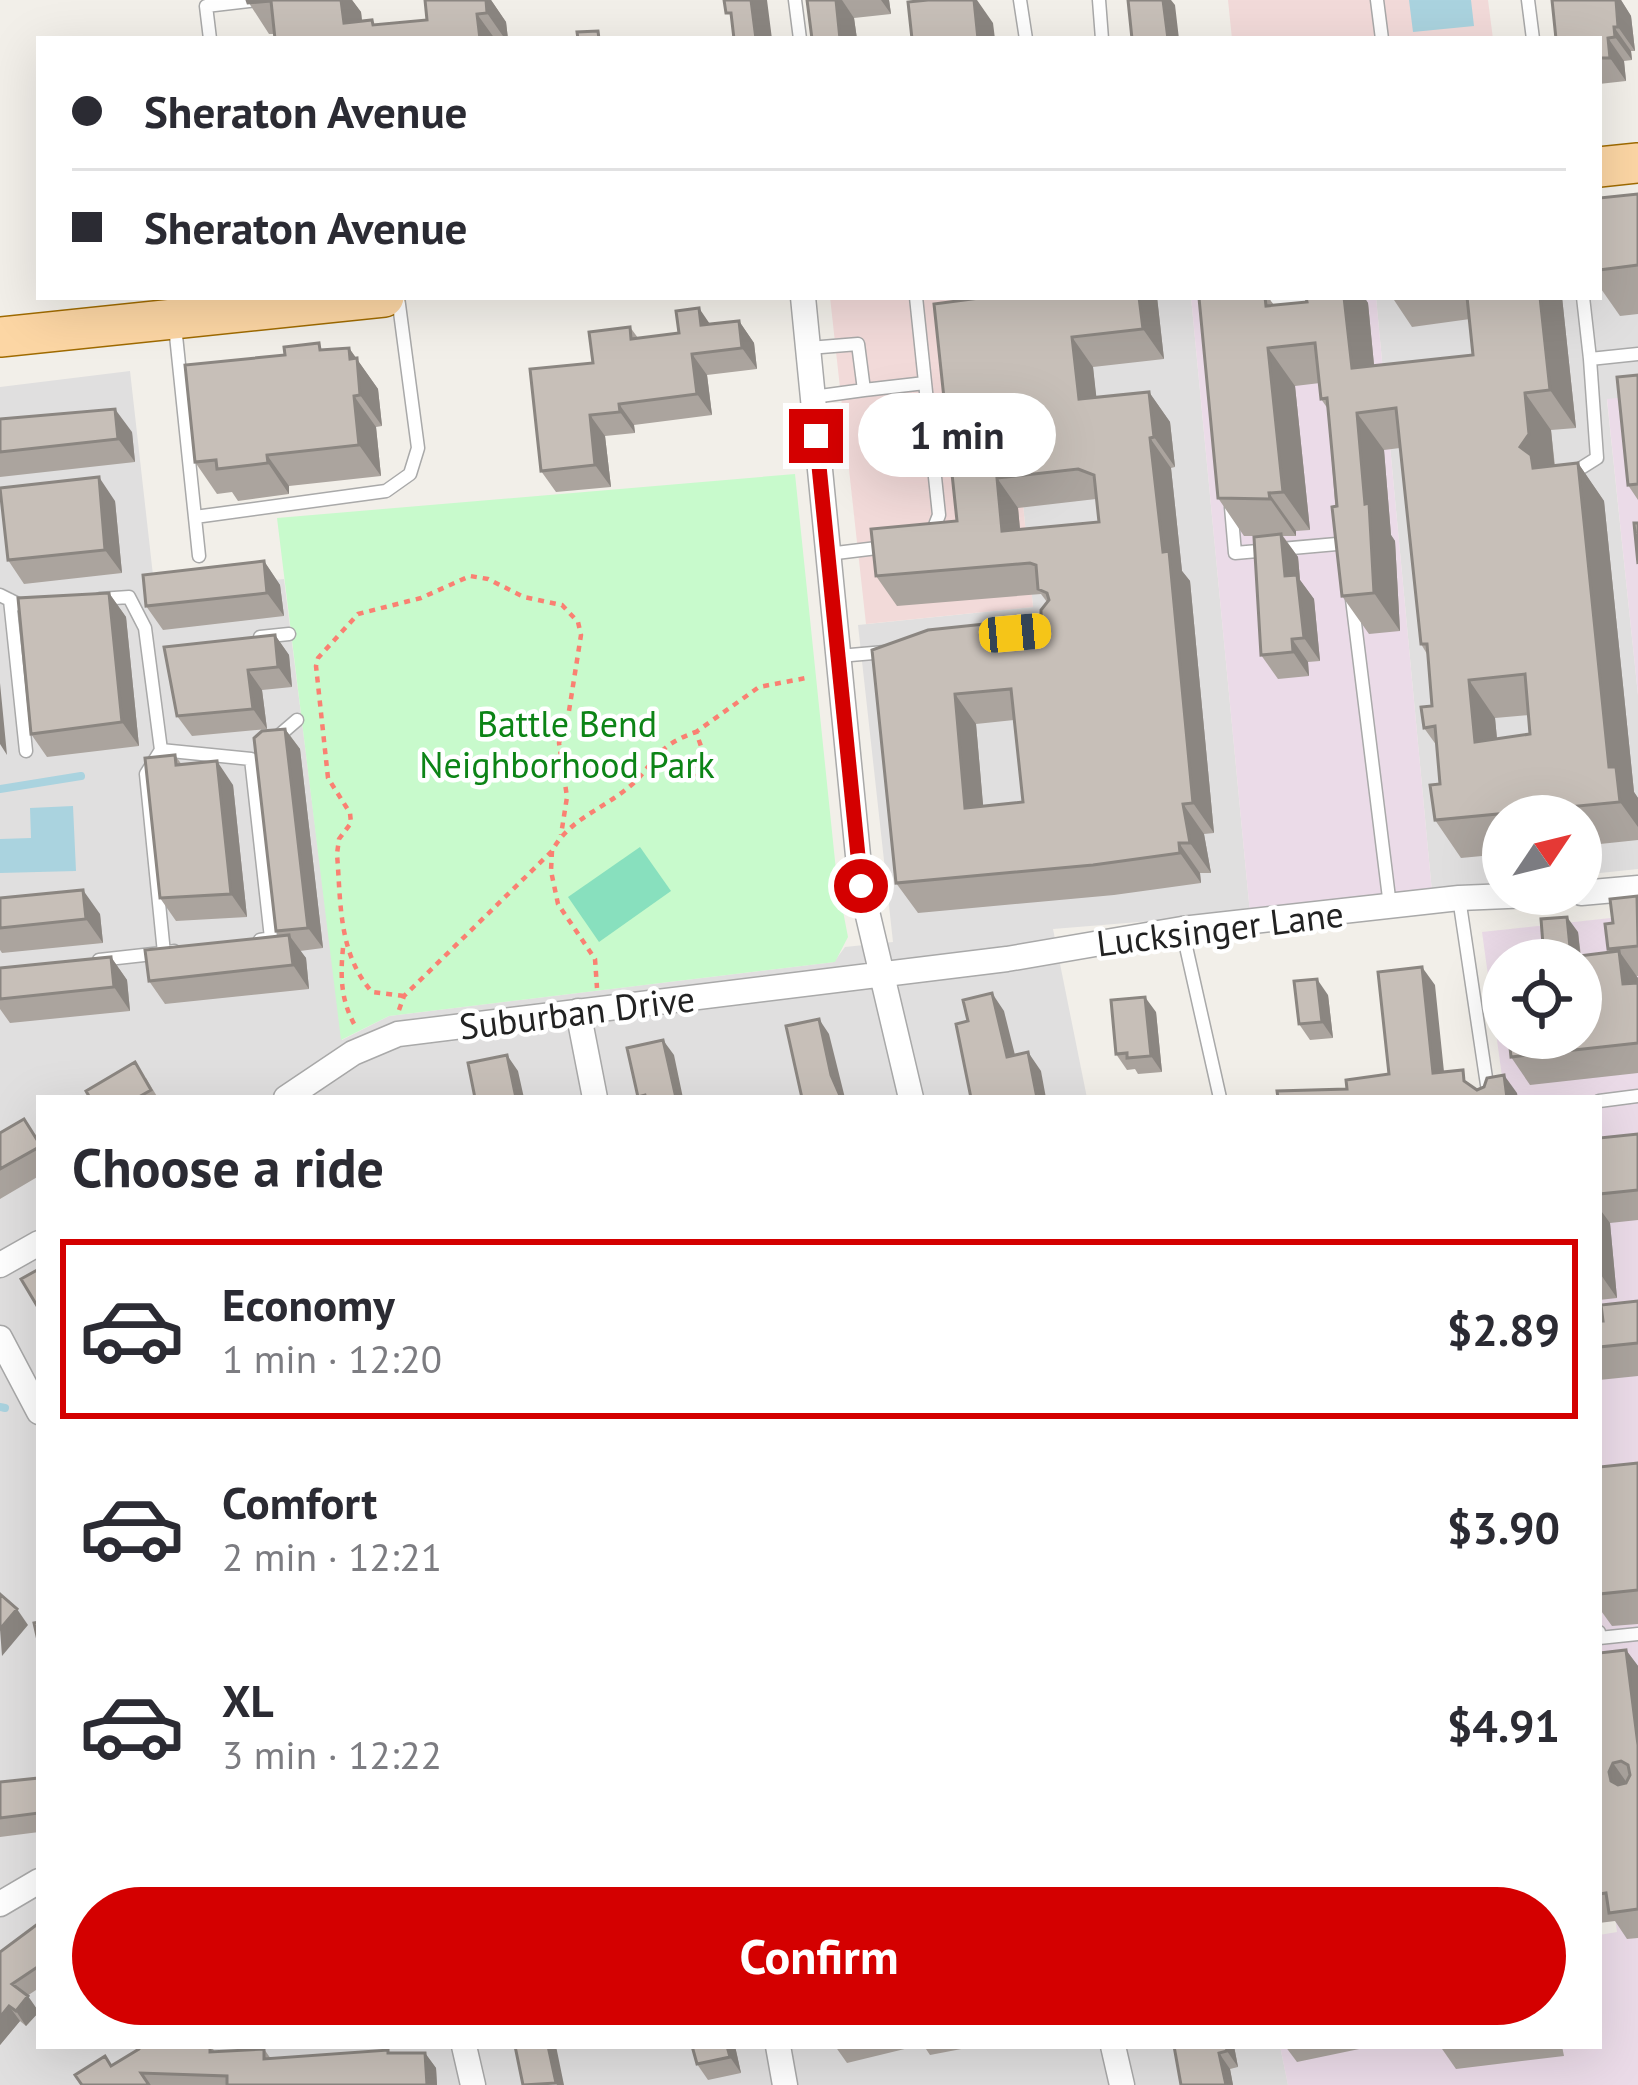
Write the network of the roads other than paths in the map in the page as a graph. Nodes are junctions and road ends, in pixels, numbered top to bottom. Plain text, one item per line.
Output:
1 (257, 0) edge
2 (795, 0) edge
3 (1020, 0) edge
4 (1099, 0) edge
5 (1377, 0) edge
6 (1528, 0) edge
7 (209, 36) edge
8 (800, 36) edge
9 (1026, 36) edge
10 (1102, 36) edge
11 (1382, 36) edge
12 (1533, 36) edge
13 (1638, 163) edge
14 (1602, 167) edge
15 (330, 300) edge
16 (398, 300) edge
17 (803, 300) edge
18 (916, 300) edge
19 (1583, 300) edge
20 (239, 305) edge
21 (174, 319) junction
22 (0, 338) edge
23 (808, 348) junction
24 (1638, 354) edge
25 (1590, 359) junction
26 (925, 383) junction
27 (864, 390) junction
28 (813, 397) junction
29 (1557, 483) edge
30 (1229, 488) edge
31 (195, 518) junction
32 (919, 542) edge
33 (900, 544) edge
34 (828, 554) junction
35 (199, 556) dead end
36 (1349, 562) edge
37 (1351, 583) edge
38 (5, 598) edge
39 (80, 602) edge
40 (43, 605) edge
41 (289, 634) dead end
42 (242, 640) edge
43 (172, 647) edge
44 (148, 650) junction
45 (897, 651) edge
46 (838, 656) junction
47 (297, 721) dead end
48 (161, 750) junction
49 (26, 751) edge
50 (251, 759) junction
51 (1638, 888) edge
52 (1602, 891) edge
53 (1482, 897) edge
54 (1459, 898) junction
55 (1390, 907) junction
56 (1182, 929) junction
57 (251, 941) edge
58 (187, 950) edge
59 (164, 953) junction
60 (79, 962) edge
61 (884, 974) junction
62 (578, 1011) junction
63 (290, 1095) edge
64 (594, 1095) edge
65 (910, 1095) edge
66 (1219, 1095) edge
67 (1489, 1095) edge
68 (1638, 1096) edge
69 (1602, 1101) edge
70 (36, 1245) edge
71 (0, 1265) edge
72 (0, 1338) edge
73 (36, 1406) edge
74 (1638, 1634) edge
75 (1602, 1638) edge
76 (36, 1883) edge
77 (0, 1904) edge
78 (465, 2049) edge
79 (779, 2049) edge
80 (1114, 2049) edge
81 (473, 2085) edge
82 (785, 2085) edge
83 (1122, 2085) edge

1 - 7 lane
2 - 8 lane
3 - 9 lane
4 - 10 lane
5 - 11 lane
6 - 12 lane
13 - 14 main road
15 - 20 main road
16 - 31 lane
17 - 23 street
18 - 26 lane
19 - 25 lane
20 - 21 main road
21 - 22 main road
21 - 31 lane
23 - 27 lane
23 - 28 street
24 - 25 lane
25 - 29 lane
26 - 27 lane
26 - 32 lane
27 - 28 lane
28 - 34 street
30 - 36 lane
31 - 35 lane
33 - 34 lane
34 - 46 street
37 - 55 lane
38 - 40 lane
38 - 49 lane
39 - 44 lane
41 - 42 lane
43 - 44 lane
44 - 48 lane
45 - 46 lane
46 - 61 street
47 - 50 lane
48 - 50 lane
48 - 59 lane
50 - 57 lane
51 - 52 street
53 - 54 street, Lucksinger Lane
54 - 55 street, Lucksinger Lane
54 - 67 lane
55 - 56 street, Lucksinger Lane
56 - 61 street, Lucksinger Lane
56 - 66 lane
58 - 59 lane
59 - 60 lane
61 - 62 street, Suburban Drive
61 - 65 street
62 - 63 street, Suburban Drive
62 - 64 street
68 - 69 lane
70 - 71 street
72 - 73 street
74 - 75 lane
76 - 77 street
78 - 81 street
79 - 82 street
80 - 83 street

